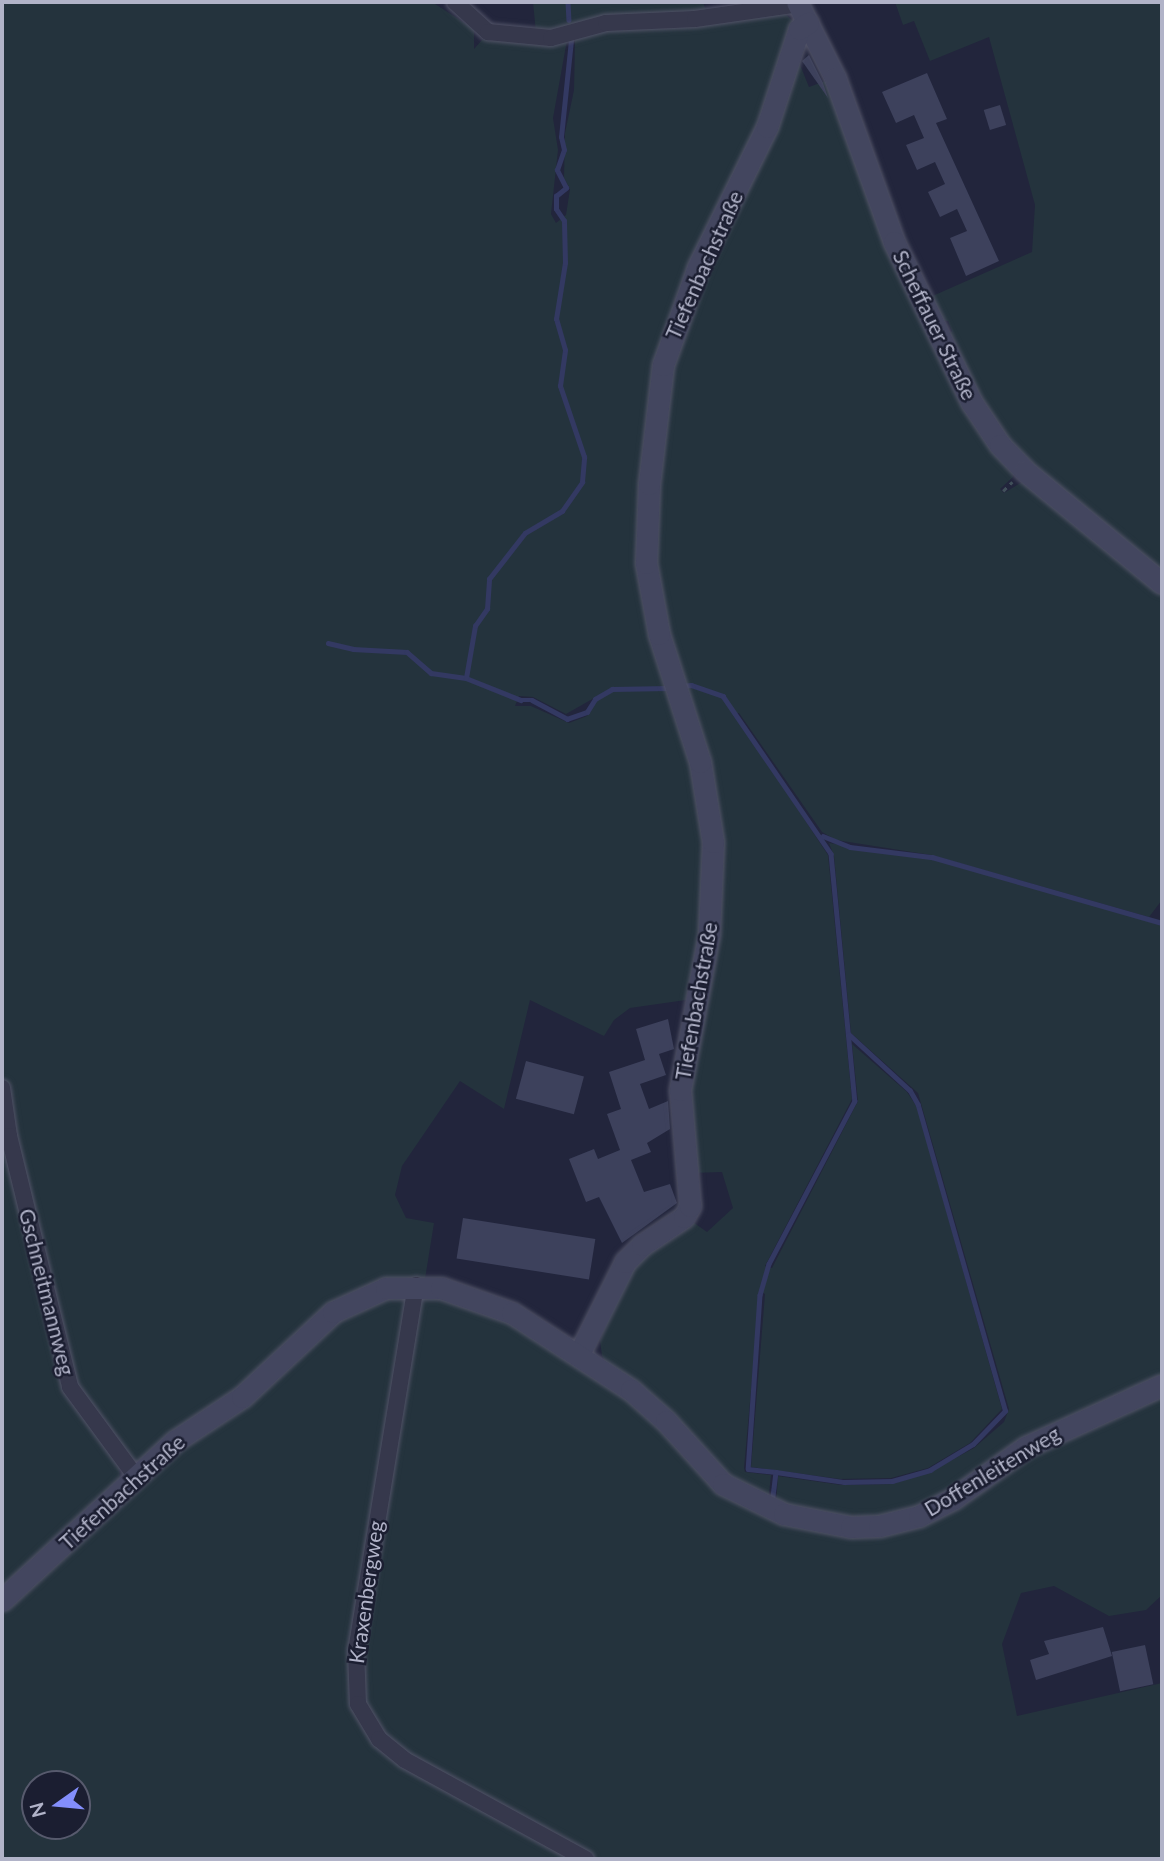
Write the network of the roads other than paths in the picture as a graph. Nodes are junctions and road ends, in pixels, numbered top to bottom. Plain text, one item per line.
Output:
1 (455, 2) edge
2 (801, 9) edge
3 (1162, 583) edge
4 (2, 1088) edge
5 (416, 1285) junction
6 (579, 1354) junction
7 (1162, 1385) edge
8 (136, 1477) junction
9 (2, 1600) edge
10 (586, 1859) edge

1 - 2 street
2 - 3 street, Scheffauer Straße
2 - 6 street, Tiefenbachstraße
4 - 8 street, Gschneitmannweg
5 - 6 street, Tiefenbachstraße
5 - 8 street, Tiefenbachstraße
5 - 10 street, Kraxenbergweg
6 - 7 street, Doffenleitenweg
8 - 9 street, Tiefenbachstraße

